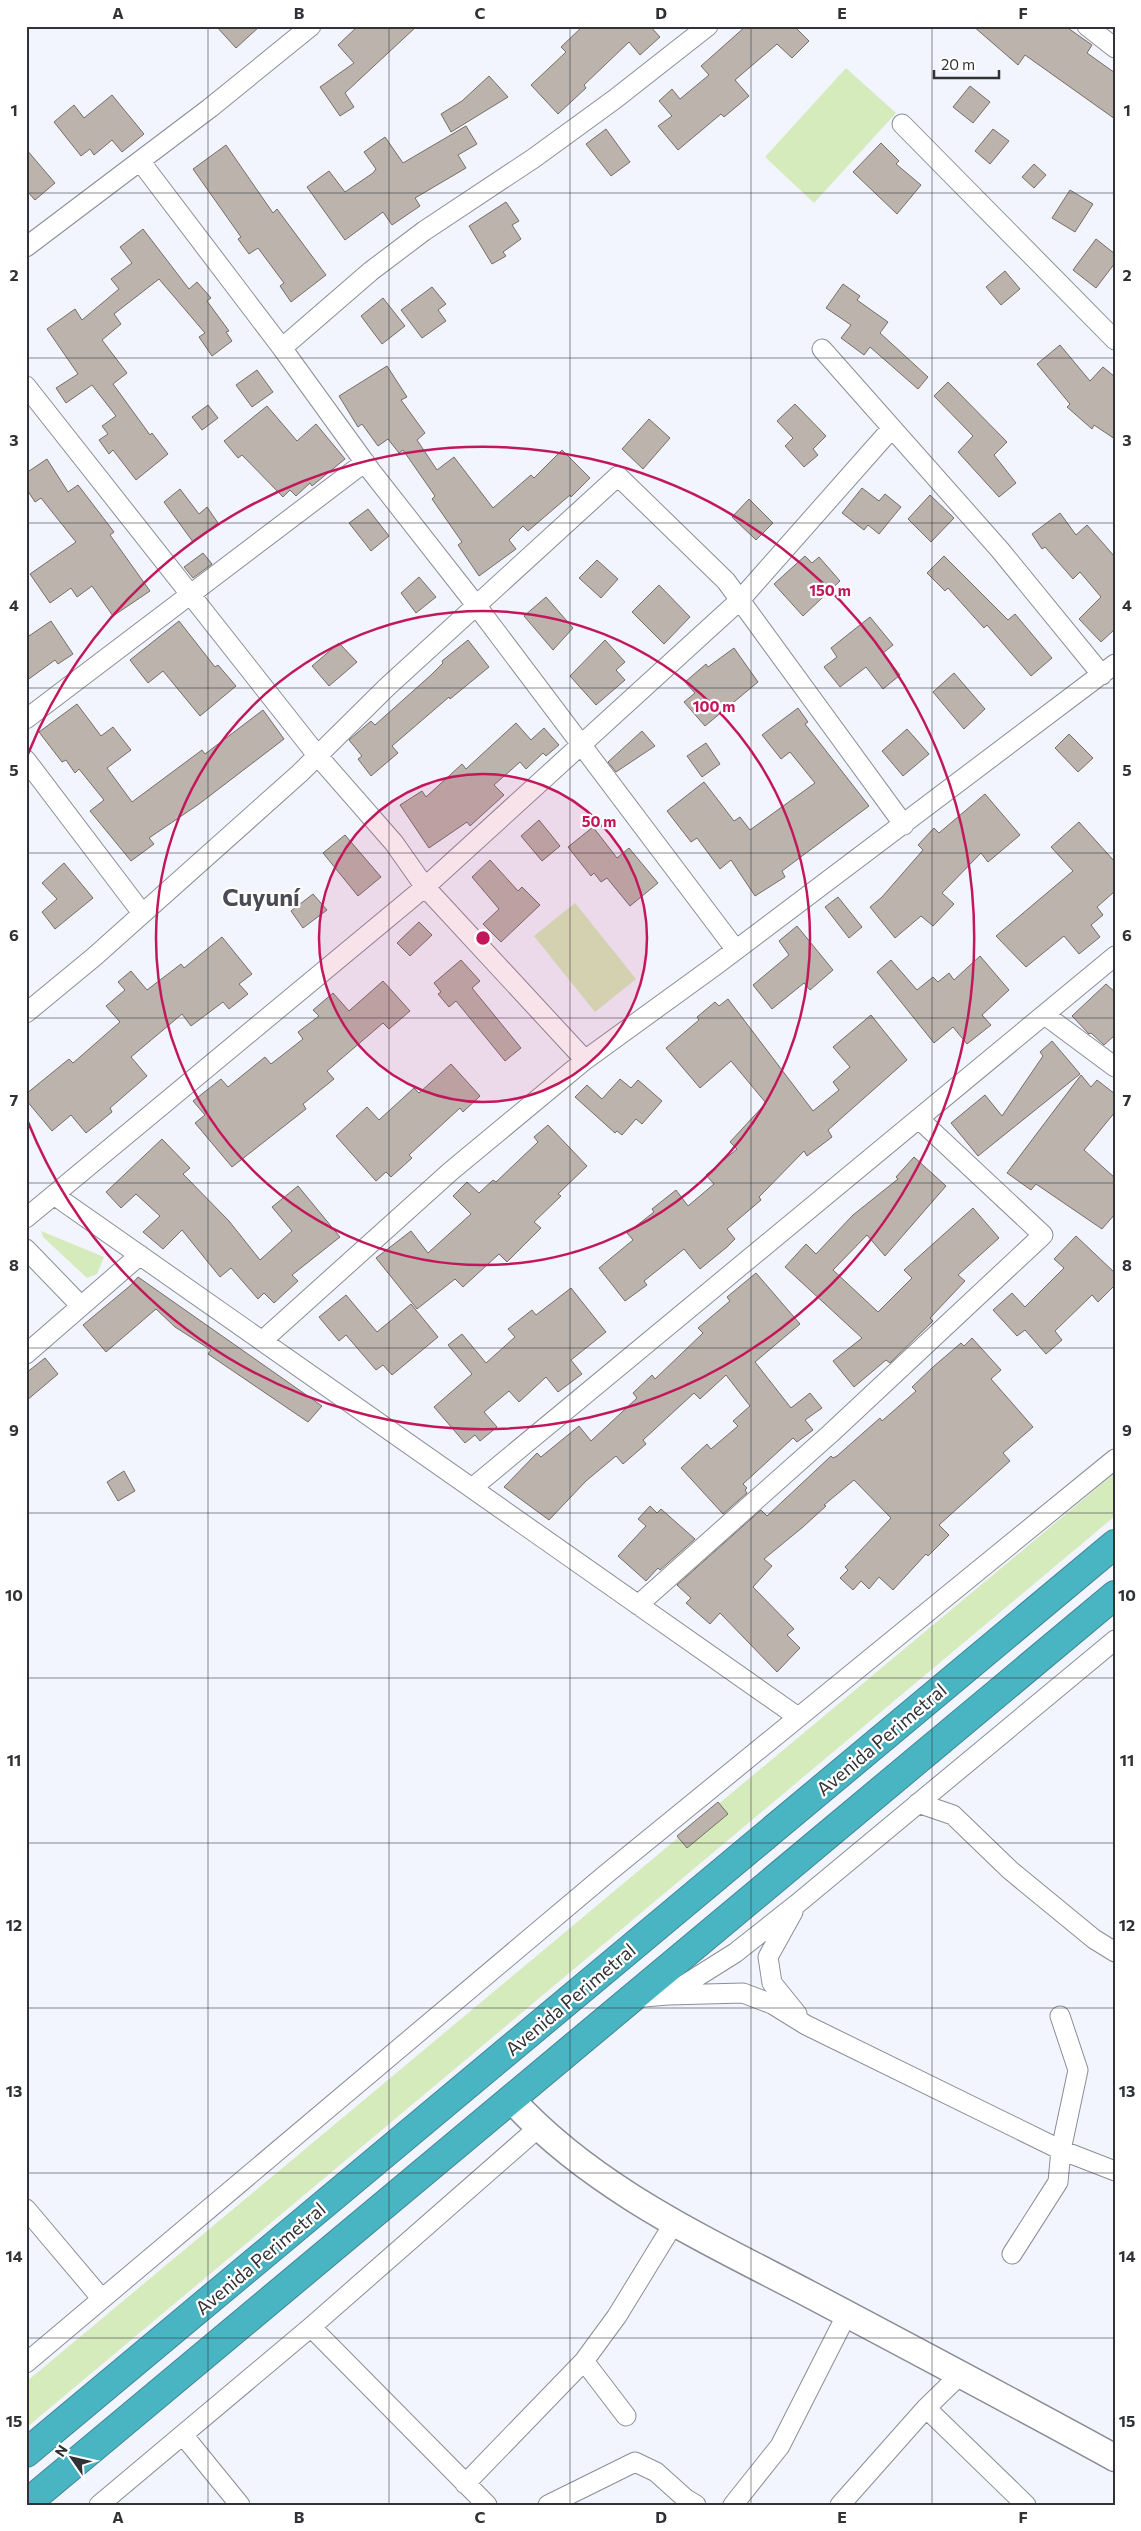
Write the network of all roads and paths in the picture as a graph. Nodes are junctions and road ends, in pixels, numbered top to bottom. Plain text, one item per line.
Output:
1 (311, 26) edge
2 (708, 26) edge
3 (1087, 26) edge
4 (1115, 48) edge
5 (902, 124) dead end
6 (140, 161) junction
7 (26, 247) edge
8 (1115, 340) edge
9 (282, 348) junction
10 (822, 350) dead end
11 (26, 386) edge
12 (892, 428) junction
13 (365, 462) junction
14 (191, 594) junction
15 (740, 600) junction
16 (476, 605) junction
17 (1108, 669) edge
18 (26, 719) edge
19 (581, 745) junction
20 (317, 756) junction
21 (26, 760) edge
22 (904, 825) junction
23 (425, 887) junction
24 (142, 913) junction
25 (736, 950) junction
26 (1115, 956) edge
27 (26, 1013) edge
28 (1045, 1015) junction
29 (585, 1060) junction
30 (1115, 1067) edge
31 (919, 1119) junction
32 (54, 1194) junction
33 (26, 1218) edge
34 (26, 1249) edge
35 (140, 1255) junction
36 (81, 1306) junction
37 (262, 1341) junction
38 (26, 1354) edge
39 (1115, 1459) edge
40 (472, 1488) junction
41 (1115, 1544) edge
42 (1115, 1595) edge
43 (638, 1605) junction
44 (1115, 1640) edge
45 (798, 1717) junction
46 (918, 1803) junction
47 (797, 1904) junction
48 (1115, 1952) edge
49 (668, 1995) junction
50 (632, 1998) junction
51 (1060, 2016) dead end
52 (806, 2024) junction
53 (512, 2099) junction
54 (538, 2128) junction
55 (1062, 2150) junction
56 (1115, 2171) edge
57 (26, 2209) edge
58 (674, 2223) junction
59 (1012, 2254) dead end
60 (102, 2299) junction
61 (847, 2314) junction
62 (311, 2327) junction
63 (584, 2361) junction
64 (26, 2363) edge
65 (962, 2373) junction
66 (926, 2408) junction
67 (626, 2416) dead end
68 (183, 2435) junction
69 (26, 2453) edge
70 (1115, 2458) edge
71 (465, 2484) junction
72 (26, 2504) edge
73 (99, 2505) edge
74 (240, 2505) edge
75 (487, 2505) edge
76 (548, 2505) edge
77 (696, 2505) edge
78 (733, 2505) edge
79 (840, 2505) edge
80 (1026, 2505) edge

1 - 6 street
2 - 9 street
3 - 4 street
5 - 8 street
6 - 7 street
6 - 9 street
9 - 13 street
10 - 12 street
11 - 14 street
12 - 15 street
12 - 17 street
13 - 14 street
13 - 16 street
14 - 18 street
14 - 20 street
15 - 16 street
15 - 19 street
15 - 22 street
16 - 19 street
16 - 20 street
17 - 22 street
19 - 23 street
19 - 25 street
20 - 23 street
20 - 24 street
21 - 24 street
22 - 25 street
23 - 29 street
23 - 32 street
24 - 27 street
25 - 29 street
26 - 28 street
28 - 30 street
28 - 31 street
29 - 37 street
31 - 40 street
31 - 43 street
32 - 33 street
32 - 35 street
34 - 36 street
35 - 36 street
35 - 37 street
36 - 38 street
37 - 40 street
39 - 45 street
40 - 43 street
41 - 69 highway, Avenida Perimetral
42 - 50 highway, Avenida Perimetral
43 - 45 street
44 - 46 street
45 - 60 street
46 - 47 street
46 - 48 street
47 - 49 street
47 - 52 street
49 - 50 street
49 - 52 street
50 - 53 highway, Avenida Perimetral
51 - 55 street
52 - 55 street
53 - 54 street
53 - 72 highway, Avenida Perimetral
54 - 58 street
54 - 62 street
55 - 56 street
55 - 59 street
57 - 60 street
58 - 61 street
58 - 63 street
60 - 64 street
61 - 65 street
61 - 78 street
62 - 68 street
62 - 71 street
63 - 67 street
63 - 71 street
65 - 66 street
65 - 70 street
66 - 79 street
66 - 80 street
68 - 73 street
68 - 74 street
71 - 75 street
76 - 77 street

